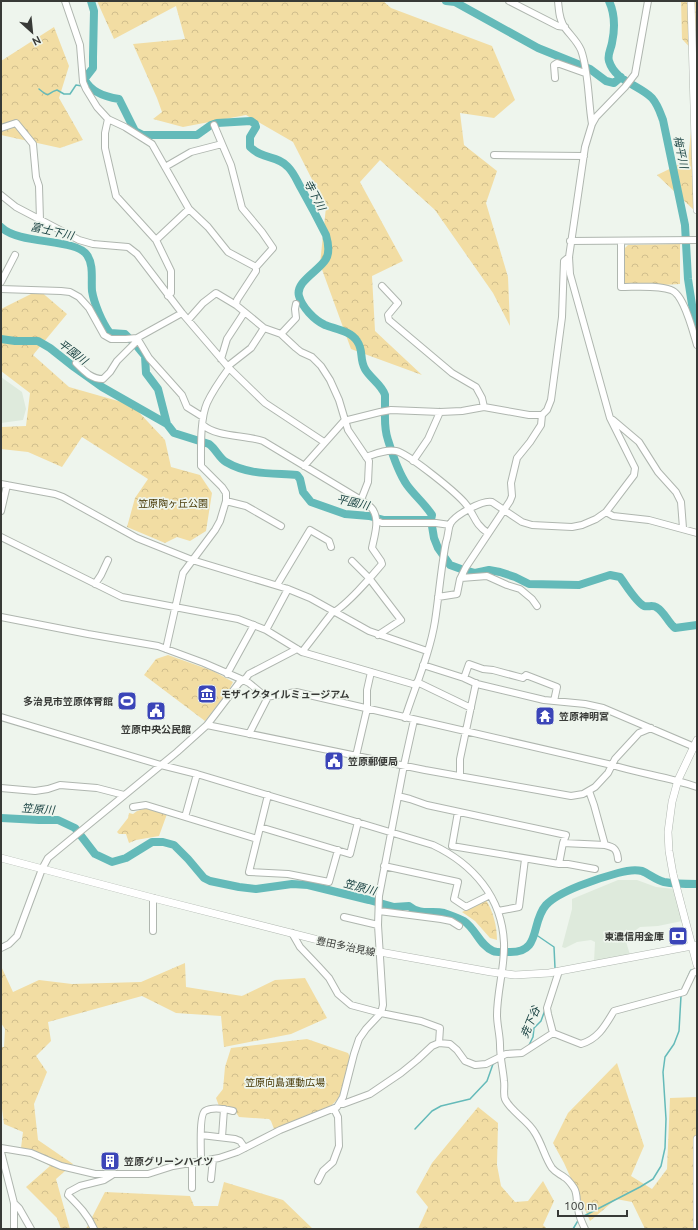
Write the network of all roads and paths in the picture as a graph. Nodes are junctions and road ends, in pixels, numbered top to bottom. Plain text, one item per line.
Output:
1 (66, 1) edge
2 (509, 1) edge
3 (558, 1) edge
4 (648, 1) edge
5 (691, 1) edge
6 (565, 27) junction
7 (585, 72) junction
8 (556, 78) dead end
9 (108, 119) junction
10 (592, 124) junction
11 (214, 125) dead end
12 (1, 128) edge
13 (222, 144) junction
14 (494, 155) dead end
15 (584, 156) junction
16 (165, 167) junction
17 (1, 195) edge
18 (189, 210) junction
19 (697, 210) edge
20 (40, 220) junction
21 (156, 240) junction
22 (570, 241) junction
23 (621, 241) junction
24 (695, 241) edge
25 (15, 255) dead end
26 (569, 257) junction
27 (256, 268) junction
28 (1, 282) edge
29 (382, 286) dead end
30 (1, 289) edge
31 (168, 296) junction
32 (296, 304) dead end
33 (236, 305) junction
34 (182, 313) junction
35 (244, 313) junction
36 (188, 320) junction
37 (264, 328) junction
38 (281, 334) junction
39 (135, 341) junction
40 (697, 345) edge
41 (221, 358) junction
42 (76, 363) dead end
43 (228, 367) junction
44 (484, 407) junction
45 (440, 412) junction
46 (542, 415) junction
47 (203, 417) junction
48 (610, 418) junction
49 (344, 420) junction
50 (203, 425) junction
51 (324, 442) junction
52 (366, 457) junction
53 (413, 461) junction
54 (304, 466) junction
55 (4, 484) edge
56 (361, 500) junction
57 (226, 501) junction
58 (469, 509) junction
59 (1, 511) edge
60 (504, 511) junction
61 (606, 512) junction
62 (376, 517) junction
63 (450, 525) junction
64 (281, 526) dead end
65 (683, 528) junction
66 (488, 533) junction
67 (697, 533) edge
68 (1, 537) edge
69 (331, 547) dead end
70 (108, 560) dead end
71 (192, 560) junction
72 (352, 561) dead end
73 (462, 576) junction
74 (369, 578) junction
75 (95, 584) junction
76 (276, 585) junction
77 (288, 589) junction
78 (438, 597) junction
79 (536, 606) dead end
80 (176, 607) junction
81 (336, 612) junction
82 (1, 617) edge
83 (254, 625) junction
84 (266, 630) junction
85 (378, 635) junction
86 (166, 649) junction
87 (299, 651) junction
88 (427, 651) junction
89 (423, 665) junction
90 (371, 672) junction
91 (227, 674) junction
92 (464, 678) junction
93 (243, 680) junction
94 (476, 683) junction
95 (417, 684) junction
96 (268, 697) junction
97 (554, 701) junction
98 (471, 708) junction
99 (367, 709) junction
100 (1, 717) edge
101 (405, 718) junction
102 (414, 720) junction
103 (207, 725) junction
104 (651, 728) junction
105 (466, 732) junction
106 (249, 734) junction
107 (696, 745) edge
108 (356, 756) junction
109 (161, 765) junction
110 (404, 765) junction
111 (612, 765) junction
112 (197, 774) junction
113 (460, 776) junction
114 (678, 780) junction
115 (697, 787) edge
116 (1, 788) edge
117 (589, 791) junction
118 (124, 795) junction
119 (268, 795) junction
120 (398, 796) junction
121 (133, 807) dead end
122 (458, 812) junction
123 (185, 817) junction
124 (358, 822) junction
125 (260, 827) junction
126 (391, 831) junction
127 (257, 839) junction
128 (563, 843) junction
129 (604, 845) junction
130 (338, 850) junction
131 (1, 858) edge
132 (525, 859) junction
133 (618, 859) dead end
134 (559, 864) junction
135 (384, 866) junction
136 (42, 869) junction
137 (595, 869) dead end
138 (490, 895) junction
139 (153, 898) junction
140 (379, 911) junction
141 (498, 911) junction
142 (344, 917) dead end
143 (378, 925) junction
144 (460, 926) dead end
145 (153, 931) dead end
146 (292, 933) junction
147 (694, 946) edge
148 (1, 948) edge
149 (379, 953) junction
150 (697, 965) edge
151 (560, 971) junction
152 (697, 972) edge
153 (501, 973) junction
154 (381, 1013) junction
155 (553, 1033) junction
156 (439, 1043) junction
157 (500, 1056) junction
158 (340, 1104) junction
159 (224, 1109) junction
160 (334, 1109) junction
161 (232, 1111) dead end
162 (201, 1135) junction
163 (222, 1137) junction
164 (697, 1139) edge
165 (1, 1148) edge
166 (245, 1148) junction
167 (1, 1152) edge
168 (213, 1159) junction
169 (200, 1160) junction
170 (192, 1162) junction
171 (114, 1174) junction
172 (211, 1179) dead end
173 (318, 1181) dead end
174 (192, 1188) dead end
175 (14, 1203) junction
176 (14, 1229) edge
177 (30, 1229) edge
178 (94, 1229) edge
179 (585, 1229) edge
180 (697, 1229) edge

1 - 9 street
2 - 6 street
3 - 6 street
4 - 10 street
5 - 19 main road
6 - 7 street
7 - 8 street
7 - 10 street
9 - 16 street
9 - 21 street
10 - 15 street
11 - 13 street
12 - 20 street
13 - 16 street
13 - 27 street
14 - 15 street
15 - 22 street
16 - 18 street
17 - 20 street
18 - 21 street
18 - 27 street
20 - 31 street
21 - 31 street
22 - 23 street
22 - 26 street
23 - 24 street
23 - 40 street
25 - 28 street
26 - 46 street
26 - 48 street
27 - 33 street
29 - 44 street
30 - 39 street
31 - 34 street
32 - 38 street
33 - 35 street
33 - 36 street
34 - 36 street
34 - 39 street
35 - 37 street
35 - 41 street
36 - 41 street
37 - 38 street
37 - 43 street
38 - 49 street
39 - 42 street
39 - 47 street
41 - 43 street
43 - 47 street
43 - 51 street
44 - 45 street
44 - 46 street
45 - 49 street
45 - 53 street
46 - 60 street
47 - 50 street
48 - 61 street
48 - 65 street
49 - 51 street
49 - 52 street
50 - 54 street
50 - 57 street
51 - 54 street
52 - 53 street
52 - 56 street
53 - 58 street
54 - 56 street
55 - 59 street
55 - 71 street
56 - 62 street
57 - 64 street
57 - 71 street
58 - 60 street
58 - 63 street
58 - 66 street
60 - 61 street
60 - 66 street
61 - 65 street
62 - 63 street
62 - 74 street
63 - 78 street
65 - 67 street
66 - 73 street
68 - 75 street
69 - 76 street
70 - 75 street
71 - 76 street
71 - 80 street
72 - 74 street
73 - 78 street
73 - 79 street
74 - 81 street
74 - 85 street
75 - 80 street
76 - 77 street
77 - 81 street
77 - 84 street
78 - 88 street
80 - 83 street
80 - 86 street
81 - 85 street
81 - 87 street
82 - 86 street
83 - 84 street
83 - 91 street
84 - 87 street
85 - 88 street
86 - 91 street
87 - 90 street
87 - 93 street
88 - 89 street
89 - 92 street
89 - 95 street
90 - 95 street
90 - 99 street
91 - 93 street
92 - 94 street
92 - 97 street
93 - 96 street
93 - 103 street
94 - 97 street
94 - 98 street
95 - 98 street
95 - 101 street
96 - 99 street
96 - 106 street
97 - 104 street
98 - 105 street
99 - 101 street
99 - 108 street
100 - 109 street
101 - 102 street
102 - 105 street
102 - 110 street
103 - 106 street
103 - 109 street
104 - 107 street
104 - 111 street
105 - 111 street
105 - 113 street
106 - 108 street
107 - 114 main road
108 - 110 street
109 - 112 street
109 - 118 street
110 - 113 street
110 - 120 street
111 - 114 street
111 - 117 street
112 - 119 street
112 - 123 street
113 - 117 street
114 - 115 street
114 - 147 main road
116 - 118 street
117 - 129 street
118 - 136 street
119 - 124 street
119 - 125 street
120 - 122 street
120 - 126 street
121 - 123 street
122 - 128 street
122 - 132 street
123 - 127 street
124 - 126 street
124 - 130 street
125 - 127 street
125 - 130 street
126 - 135 street
126 - 138 street
127 - 130 street
128 - 129 street
128 - 134 street
129 - 133 street
131 - 136 main road, 豊田多治見線
132 - 134 street
132 - 141 street
134 - 137 street
135 - 138 street
135 - 140 street
136 - 139 main road, 豊田多治見線
136 - 148 street
138 - 141 street
139 - 145 street
139 - 146 main road, 豊田多治見線
140 - 143 street
140 - 144 street
141 - 153 street
142 - 143 street
143 - 149 street
146 - 149 main road, 豊田多治見線
146 - 154 street
147 - 150 main road
147 - 151 main road, 豊田多治見線
149 - 153 main road, 豊田多治見線
149 - 154 street
151 - 153 main road, 豊田多治見線
151 - 155 street
152 - 155 street
153 - 157 street
154 - 156 street
154 - 158 street
155 - 157 street
156 - 157 street
156 - 158 street
157 - 179 street
158 - 160 street
159 - 161 street
159 - 162 street
159 - 163 street
160 - 166 street
160 - 173 street
162 - 163 street
162 - 169 street
163 - 166 street
164 - 180 main road
165 - 171 street
166 - 168 street
167 - 175 street
168 - 169 street
168 - 172 street
169 - 170 street
170 - 171 street
170 - 174 street
171 - 178 street
175 - 176 street
175 - 177 street

